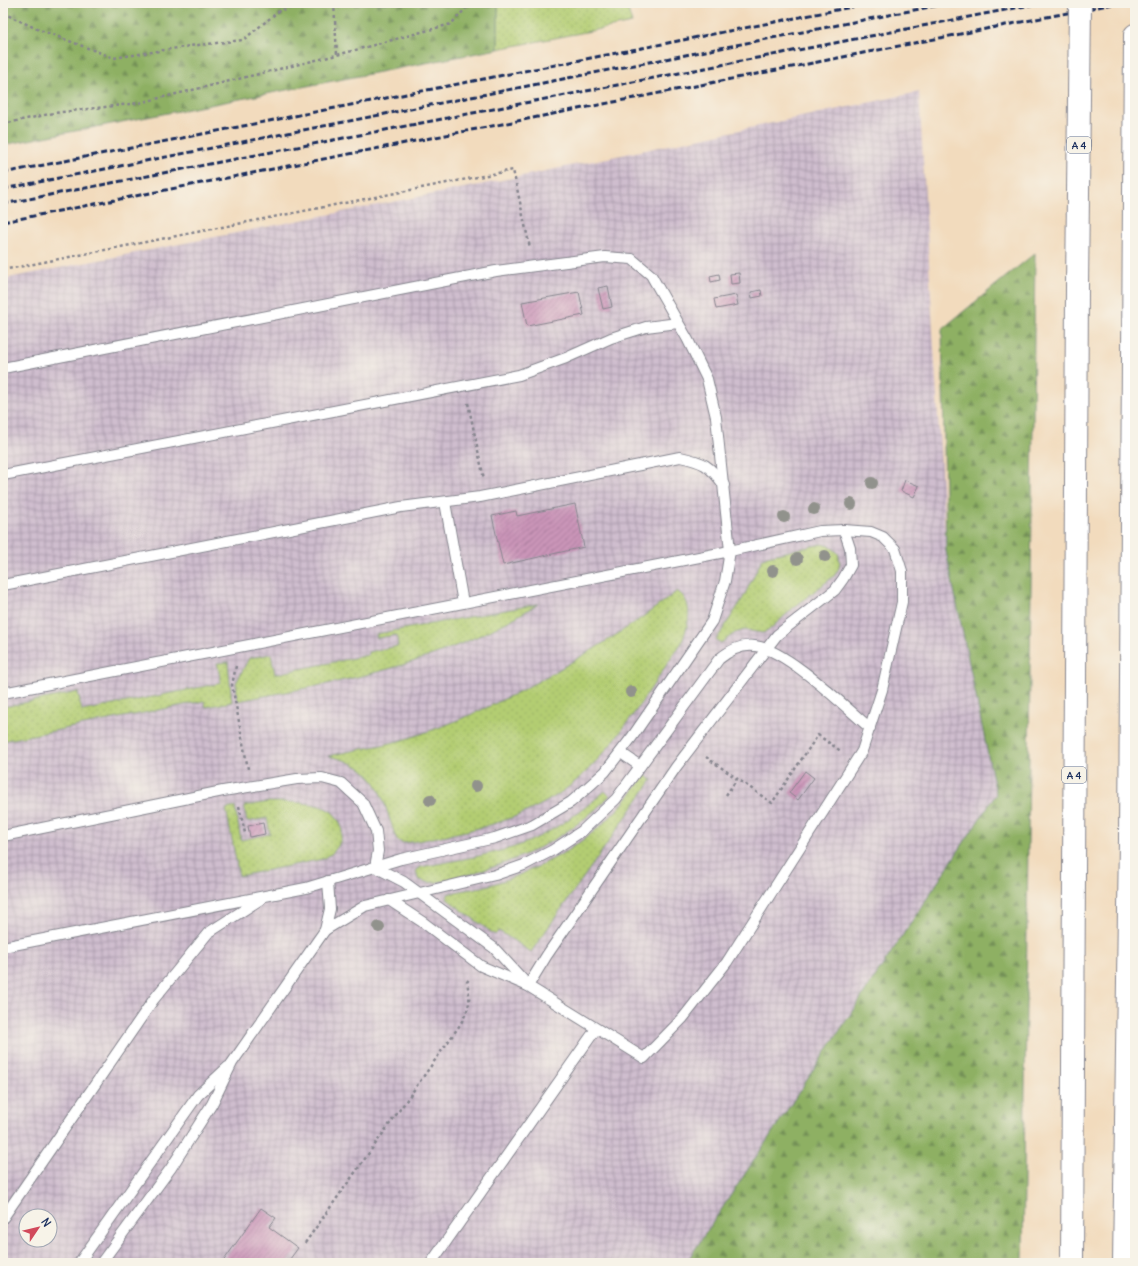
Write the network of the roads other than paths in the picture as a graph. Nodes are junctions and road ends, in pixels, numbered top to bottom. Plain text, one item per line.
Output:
1 (1080, 3) edge
2 (1135, 35) edge
3 (678, 323) junction
4 (3, 368) edge
5 (3, 475) edge
6 (724, 485) junction
7 (445, 502) junction
8 (844, 530) junction
9 (730, 552) junction
10 (3, 585) edge
11 (463, 603) junction
12 (768, 649) junction
13 (3, 693) edge
14 (870, 728) junction
15 (621, 753) junction
16 (640, 766) junction
17 (3, 836) edge
18 (375, 867) junction
19 (328, 881) junction
20 (418, 893) junction
21 (266, 895) junction
22 (389, 900) junction
23 (325, 930) junction
24 (3, 947) edge
25 (528, 986) junction
26 (596, 1029) junction
27 (232, 1063) junction
28 (3, 1218) edge
29 (79, 1263) edge
30 (101, 1263) edge
31 (431, 1263) edge
32 (1072, 1263) edge
33 (1124, 1263) edge

1 - 32 highway, A 4, bridge
2 - 33 highway
3 - 4 lane
3 - 5 lane
3 - 6 lane
6 - 7 lane
6 - 9 lane
7 - 10 lane
7 - 11 lane
8 - 9 lane
8 - 12 lane
8 - 14 lane
9 - 11 lane
9 - 15 lane
11 - 13 lane
12 - 14 lane
12 - 16 lane
12 - 25 lane
14 - 26 lane
15 - 16 lane
15 - 18 lane
16 - 20 lane
17 - 18 lane
18 - 19 lane
18 - 20 lane
19 - 21 lane
19 - 23 lane
20 - 22 lane
20 - 25 lane
21 - 24 lane
21 - 28 lane
22 - 23 lane
22 - 25 lane
23 - 27 lane
25 - 26 lane
26 - 31 lane
27 - 29 lane
27 - 30 lane

